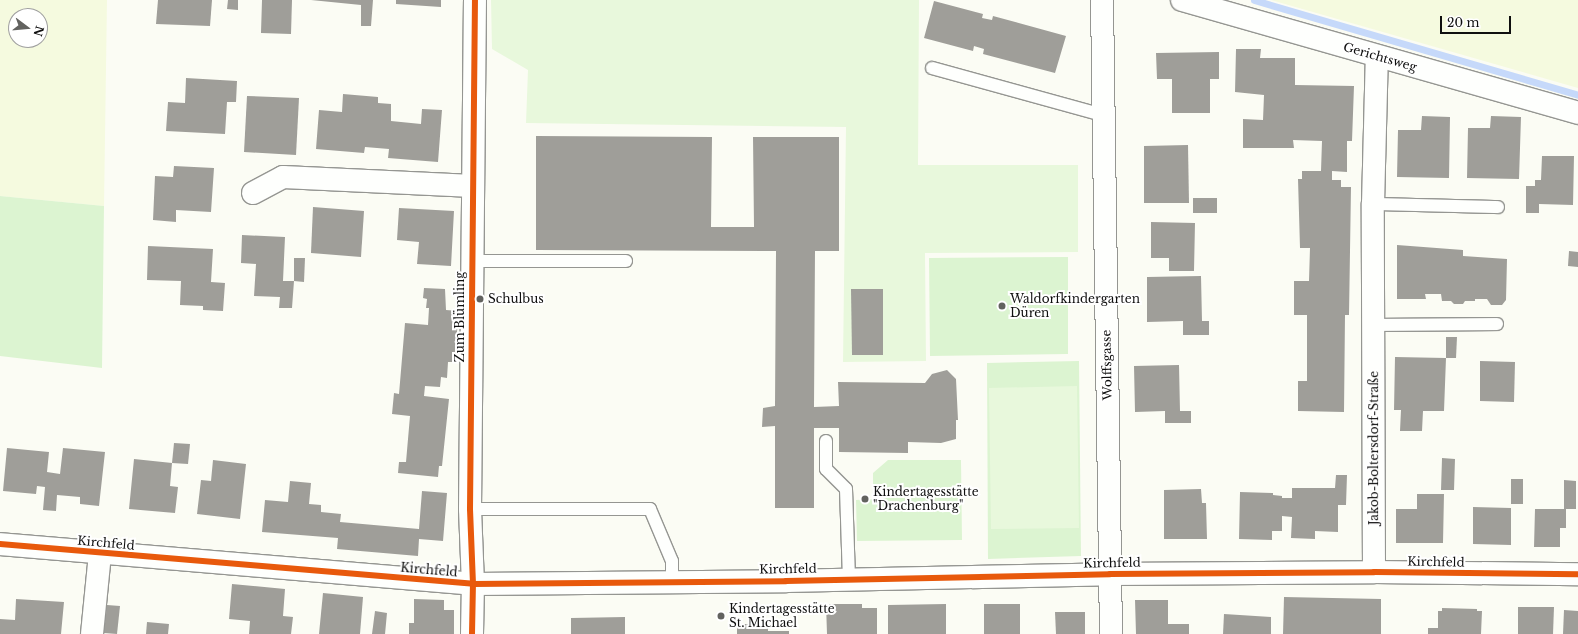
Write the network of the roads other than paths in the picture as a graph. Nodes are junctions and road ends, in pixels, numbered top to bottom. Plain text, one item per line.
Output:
1 (475, 0) edge
2 (1102, 0) edge
3 (1182, 0) edge
4 (1377, 56) junction
5 (932, 68) dead end
6 (1578, 113) edge
7 (1103, 115) junction
8 (473, 186) junction
9 (253, 193) dead end
10 (1373, 204) junction
11 (1498, 207) dead end
12 (471, 261) junction
13 (626, 261) dead end
14 (1497, 324) dead end
15 (1375, 325) junction
16 (826, 441) dead end
17 (470, 509) junction
18 (0, 544) edge
19 (100, 554) junction
20 (1374, 572) junction
21 (1110, 574) junction
22 (1578, 574) edge
23 (849, 579) junction
24 (672, 581) junction
25 (474, 584) junction
26 (92, 634) edge
27 (472, 634) edge
28 (1111, 634) edge

1 - 8 street, Zum Blümling
2 - 7 street, Wolffsgasse
3 - 4 street, Gerichtsweg
4 - 6 street, Gerichtsweg
4 - 10 street, Jakob-Boltersdorf-Straße
5 - 7 lane
7 - 21 street, Wolffsgasse
8 - 9 street
8 - 12 street, Zum Blümling
10 - 11 lane
10 - 15 street, Jakob-Boltersdorf-Straße
12 - 13 lane
12 - 17 street, Zum Blümling
14 - 15 lane
15 - 20 street, Jakob-Boltersdorf-Straße
16 - 23 lane
17 - 24 lane
17 - 25 street, Zum Blümling
18 - 19 street, Kirchfeld
19 - 25 street, Kirchfeld
19 - 26 street
20 - 21 street, Kirchfeld
20 - 22 street, Kirchfeld
21 - 23 street, Kirchfeld
21 - 28 street, Wolffsgasse
23 - 24 street, Kirchfeld
24 - 25 street, Kirchfeld
25 - 27 street, Zum Blümling

